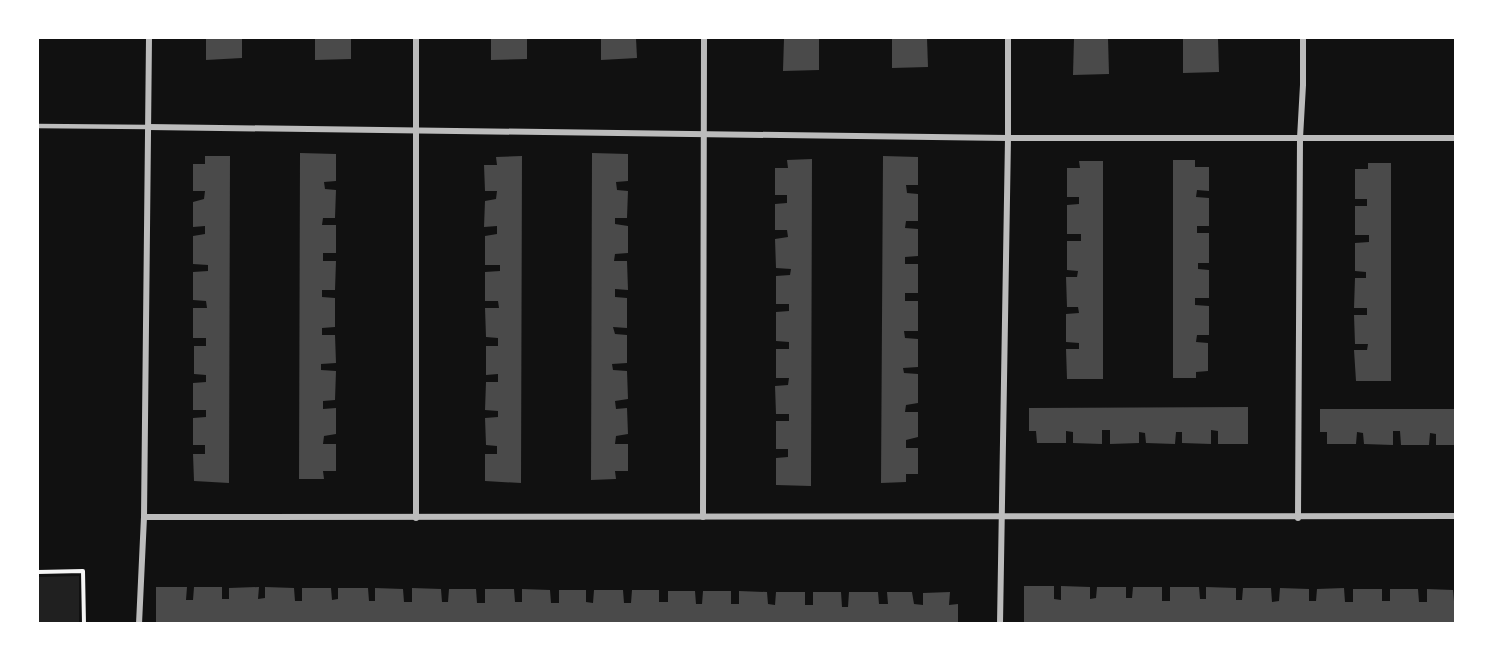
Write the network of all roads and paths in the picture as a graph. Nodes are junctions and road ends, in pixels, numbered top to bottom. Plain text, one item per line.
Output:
1 (149, 38) edge
2 (416, 38) edge
3 (704, 38) edge
4 (1008, 38) edge
5 (1303, 38) edge
6 (38, 126) edge
7 (147, 127) junction
8 (414, 131) junction
9 (704, 133) junction
10 (1008, 138) junction
11 (1300, 138) junction
12 (1455, 138) edge
13 (1455, 516) edge
14 (144, 517) junction
15 (703, 517) junction
16 (1000, 517) junction
17 (416, 518) junction
18 (1298, 518) junction
19 (38, 572) edge
20 (84, 624) edge
21 (139, 624) edge
22 (1000, 624) edge

1 - 7 street
2 - 8 street
3 - 9 street
4 - 10 street
5 - 11 street
6 - 7 lane
7 - 8 street
7 - 14 street
8 - 9 street
8 - 17 street
9 - 10 street
9 - 15 street
10 - 11 street
10 - 16 street
11 - 12 street
11 - 18 street
13 - 18 street
14 - 17 street
14 - 21 street
15 - 16 street
15 - 17 street
16 - 18 street
16 - 22 street
19 - 20 path

